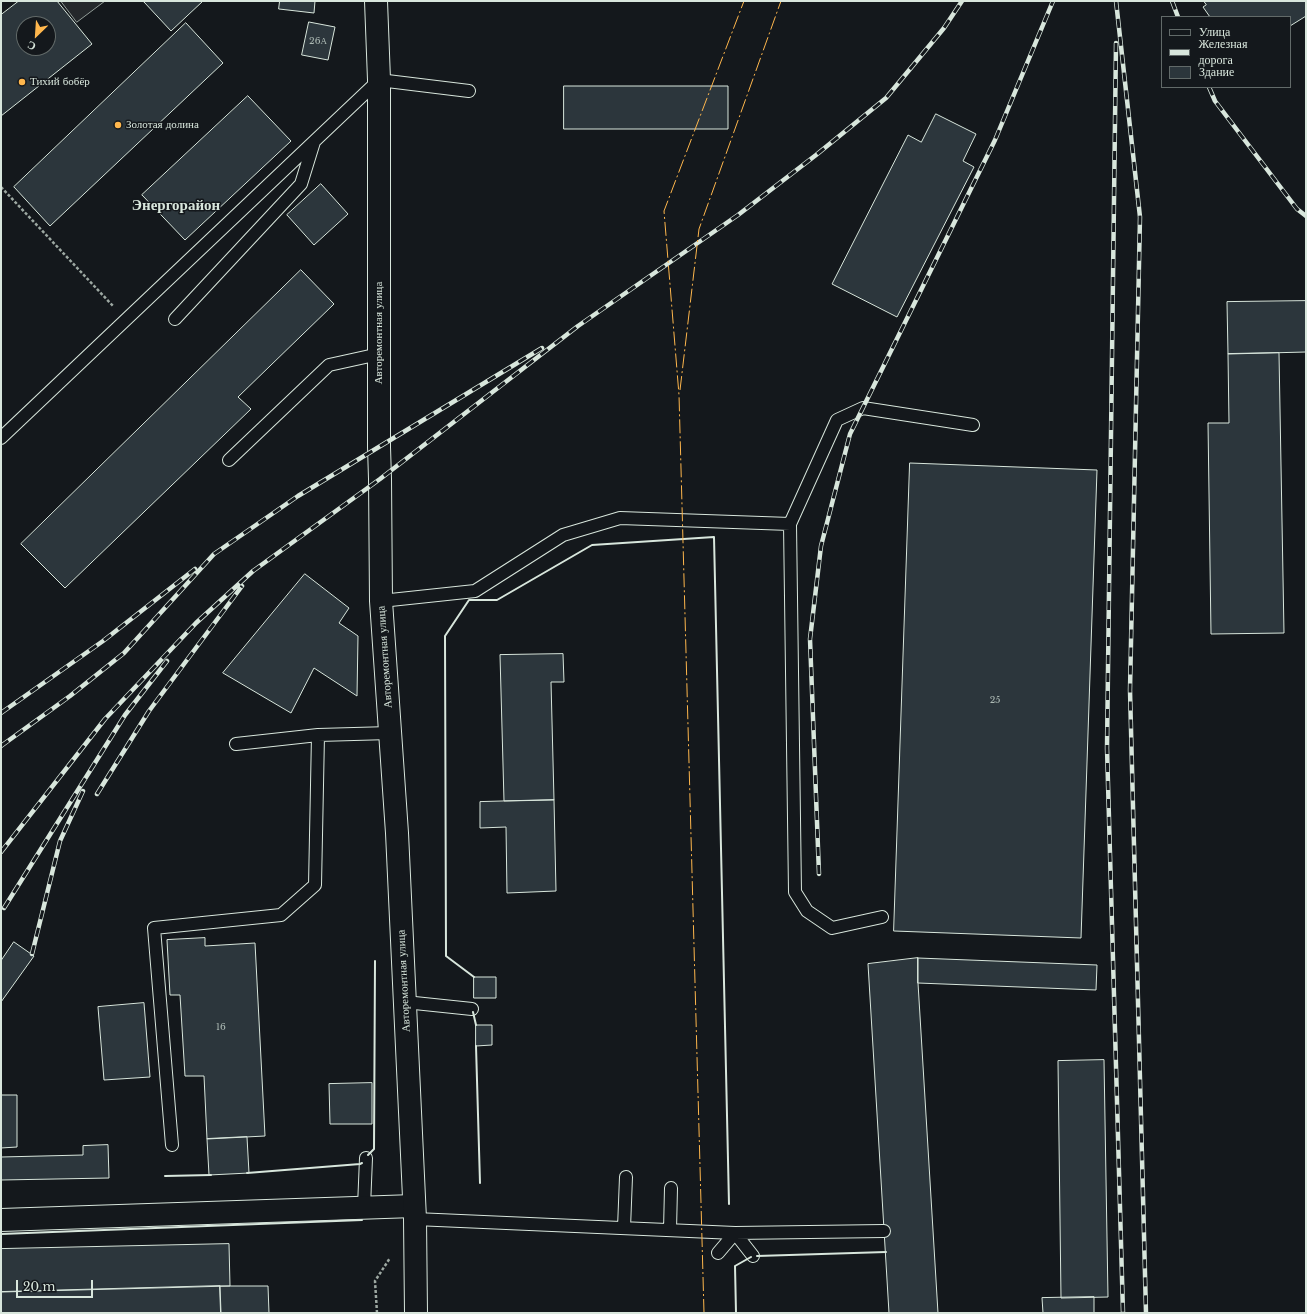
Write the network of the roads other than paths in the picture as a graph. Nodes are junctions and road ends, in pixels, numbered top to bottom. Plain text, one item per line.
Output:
1 (376, 1) edge
2 (379, 80) junction
3 (469, 91) dead end
4 (314, 141) junction
5 (175, 319) dead end
6 (379, 354) junction
7 (973, 425) dead end
8 (1, 438) edge
9 (229, 460) dead end
10 (790, 524) junction
11 (381, 601) junction
12 (390, 733) junction
13 (318, 735) junction
14 (236, 744) dead end
15 (882, 917) dead end
16 (405, 1002) junction
17 (472, 1009) dead end
18 (172, 1145) dead end
19 (366, 1158) dead end
20 (626, 1177) dead end
21 (670, 1188) dead end
22 (364, 1207) junction
23 (414, 1212) junction
24 (1, 1220) edge
25 (624, 1228) junction
26 (670, 1230) junction
27 (884, 1231) dead end
28 (735, 1233) junction
29 (718, 1253) dead end
30 (753, 1256) dead end
31 (416, 1313) edge

1 - 2 street, Авторемонтная улица
2 - 3 lane
2 - 4 lane
2 - 6 street, Авторемонтная улица
4 - 5 lane
4 - 8 lane
6 - 9 lane
6 - 11 street, Авторемонтная улица
7 - 10 lane
10 - 11 lane
10 - 15 lane
11 - 12 street, Авторемонтная улица
12 - 13 lane
12 - 16 street, Авторемонтная улица
13 - 14 lane
13 - 18 lane
16 - 17 lane
16 - 23 street, Авторемонтная улица
19 - 22 lane
20 - 25 lane
21 - 26 lane
22 - 23 street
22 - 24 street
23 - 25 lane
23 - 31 street, Авторемонтная улица
25 - 26 lane
26 - 28 lane
27 - 28 lane
28 - 29 lane
28 - 30 lane

